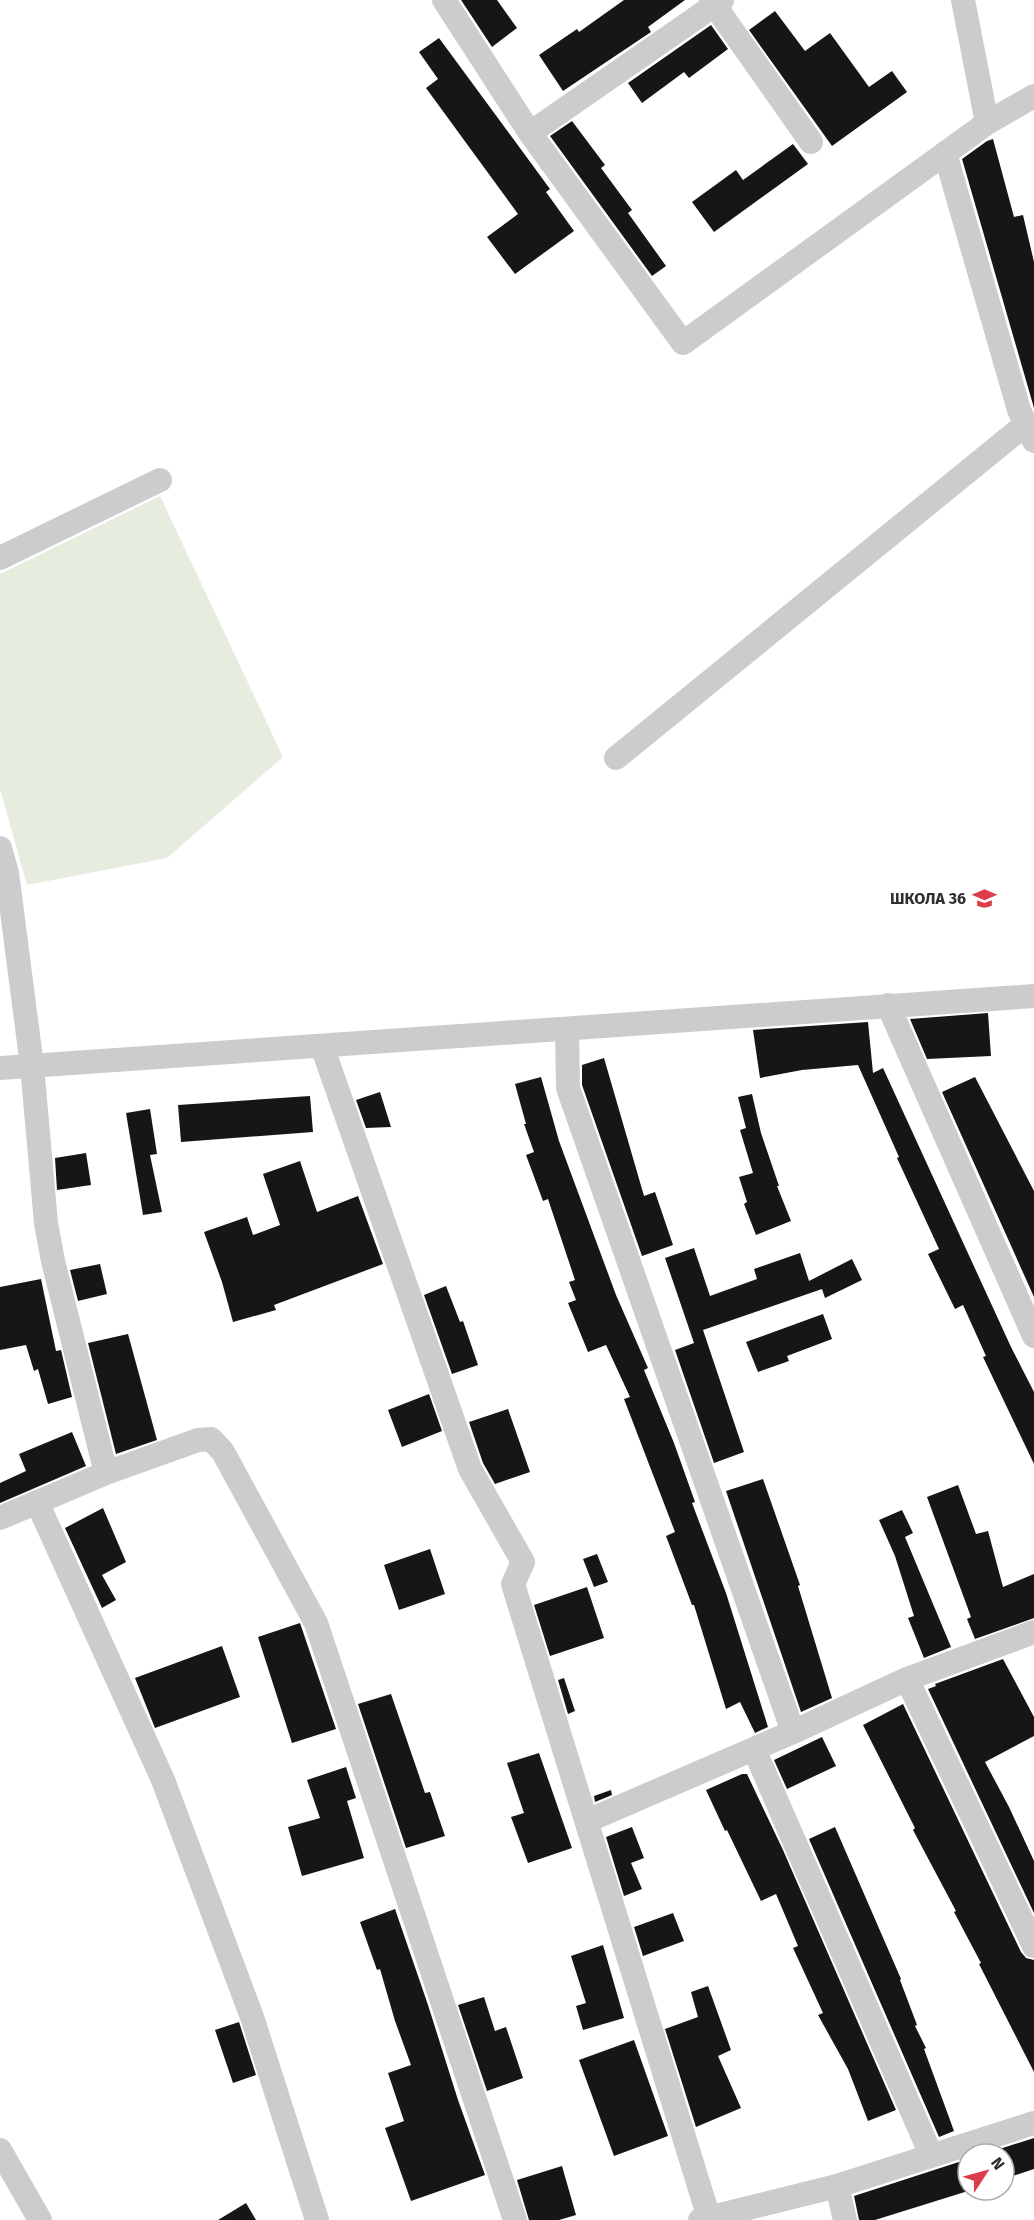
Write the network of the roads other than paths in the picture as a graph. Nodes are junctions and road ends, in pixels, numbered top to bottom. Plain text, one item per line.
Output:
1 (444, 0) edge
2 (963, 0) edge
3 (716, 2) edge
4 (1034, 96) edge
5 (987, 123) junction
6 (530, 134) junction
7 (810, 142) dead end
8 (945, 153) junction
9 (1030, 433) edge
10 (160, 480) dead end
11 (0, 558) edge
12 (616, 758) dead end
13 (0, 848) edge
14 (1034, 996) edge
15 (888, 1005) junction
16 (567, 1029) junction
17 (322, 1046) junction
18 (32, 1066) junction
19 (0, 1068) edge
20 (1034, 1336) edge
21 (106, 1473) junction
22 (37, 1502) junction
23 (0, 1518) edge
24 (1034, 1632) edge
25 (907, 1679) junction
26 (793, 1732) junction
27 (754, 1749) junction
28 (587, 1821) junction
29 (1034, 1946) edge
30 (1034, 2123) edge
31 (0, 2150) edge
32 (931, 2156) junction
33 (837, 2186) junction
34 (705, 2219) edge
35 (40, 2220) edge
36 (317, 2220) edge
37 (515, 2220) edge
38 (845, 2220) edge

1 - 6 street
2 - 5 street
3 - 6 street
3 - 7 street
4 - 5 street
5 - 8 street
6 - 8 street
8 - 9 street
9 - 12 street
10 - 11 street
13 - 18 street
14 - 15 street
15 - 16 street
15 - 20 street
16 - 17 street
16 - 26 street
17 - 18 street
17 - 28 street
18 - 19 street
18 - 21 street
21 - 22 street
21 - 37 street
22 - 23 street
22 - 36 street
24 - 25 street
25 - 26 street
25 - 29 street
26 - 27 street
27 - 28 street
27 - 32 street
28 - 34 street
30 - 32 street
31 - 35 street
32 - 33 street
33 - 34 street
33 - 38 street

